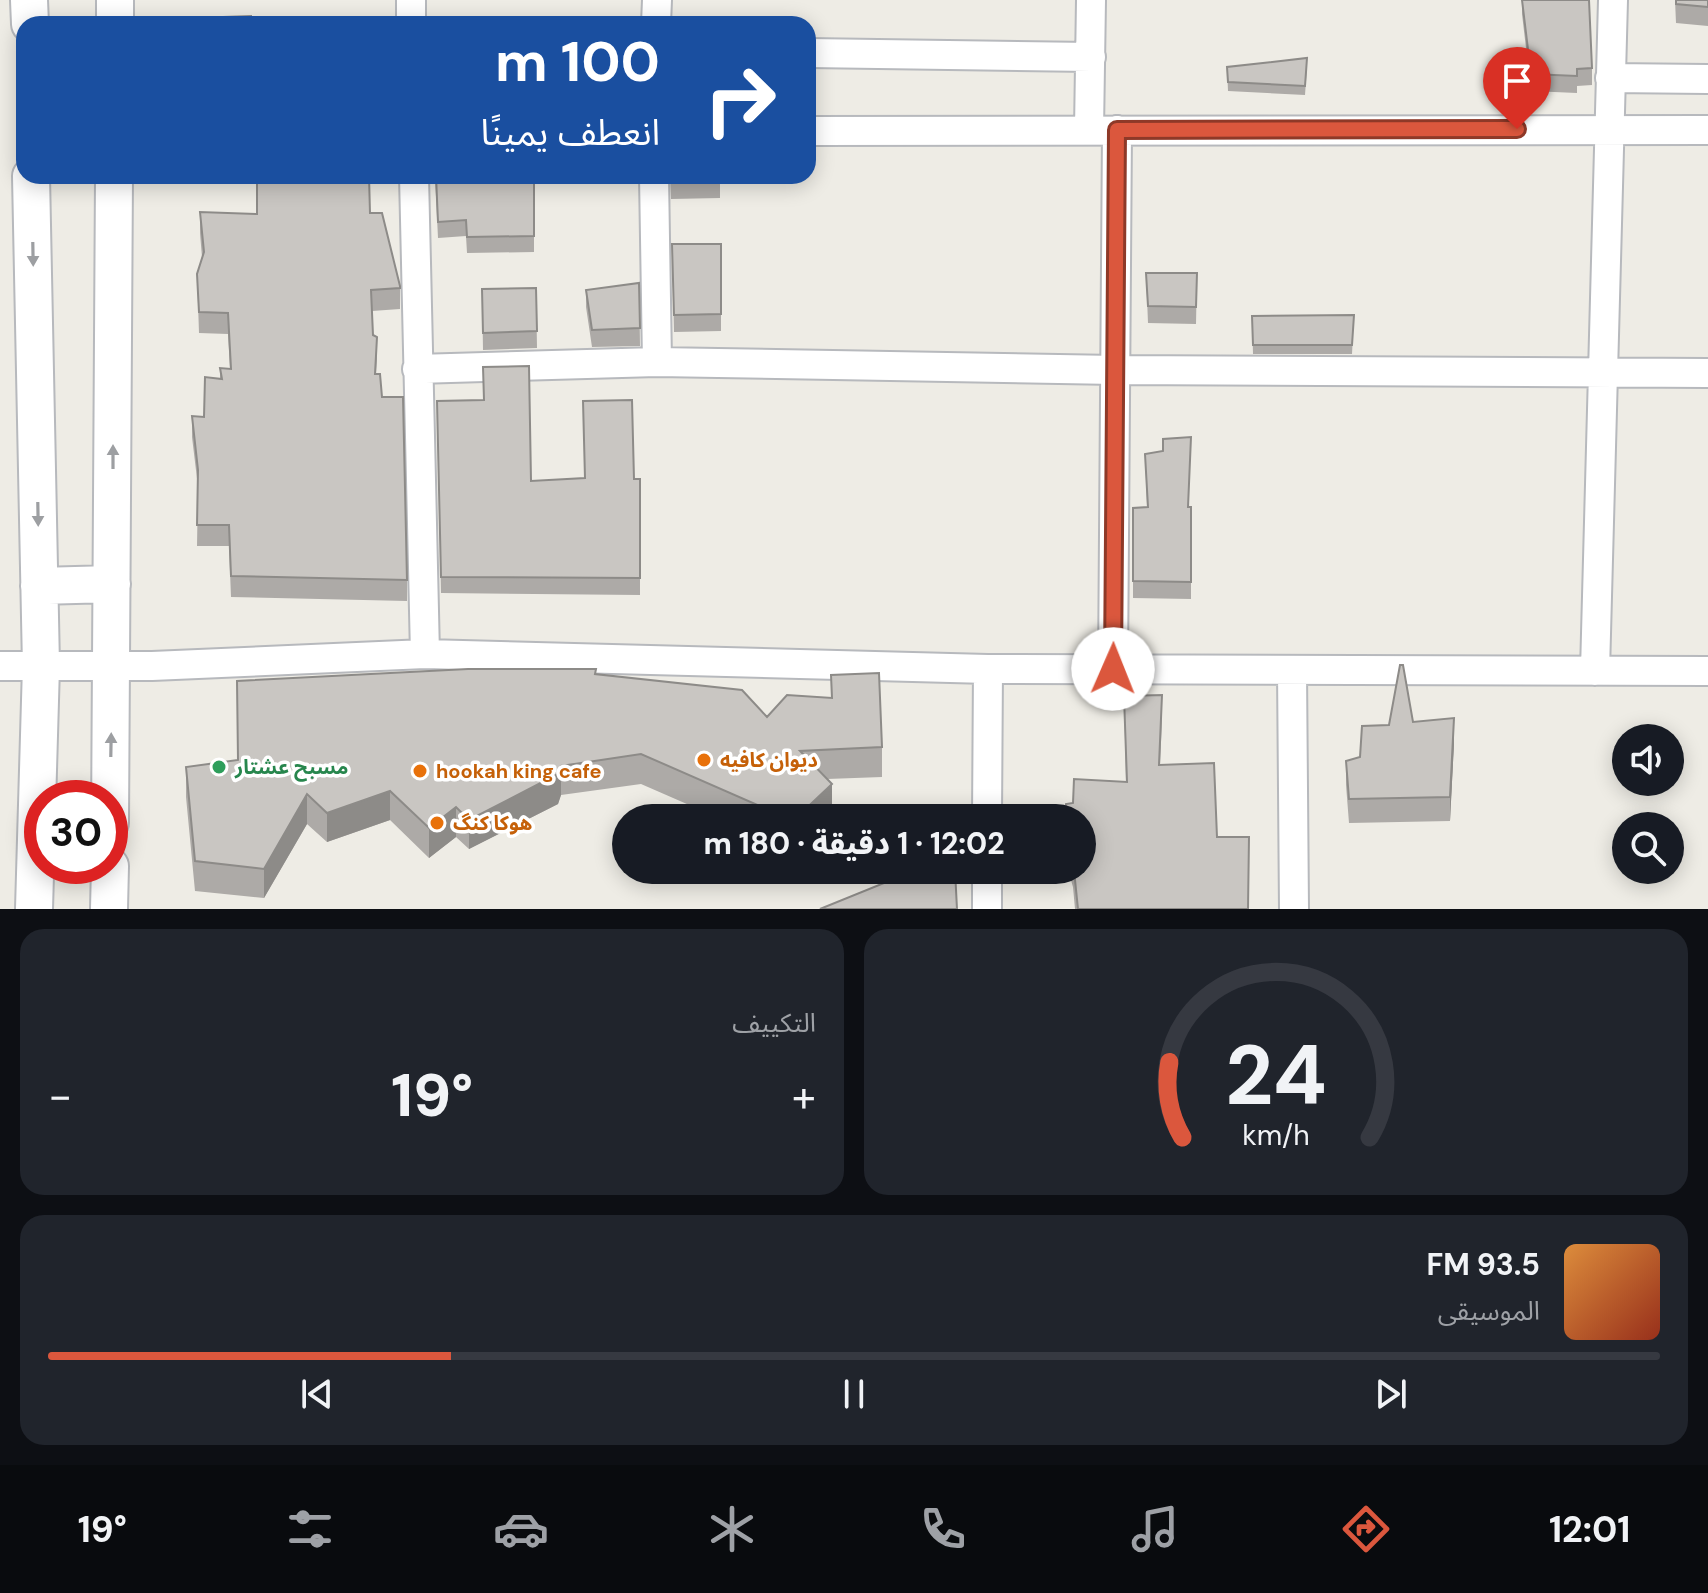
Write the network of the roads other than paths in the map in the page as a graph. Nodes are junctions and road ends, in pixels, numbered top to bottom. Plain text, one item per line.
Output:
1 (1091, 0) edge
2 (1613, 0) edge
3 (816, 53) edge
4 (1091, 57) junction
5 (1610, 78) junction
6 (1708, 79) edge
7 (1609, 128) junction
8 (1089, 130) junction
9 (1117, 130) junction
10 (1708, 130) edge
11 (816, 131) edge
12 (31, 184) edge
13 (114, 184) edge
14 (414, 184) edge
15 (654, 184) edge
16 (657, 362) junction
17 (417, 369) junction
18 (1116, 370) junction
19 (1603, 373) junction
20 (1708, 373) edge
21 (112, 584) junction
22 (39, 586) junction
23 (425, 654) junction
24 (0, 666) edge
25 (41, 666) junction
26 (112, 666) junction
27 (988, 669) junction
28 (1113, 669) junction
29 (1292, 670) junction
30 (1595, 671) junction
31 (1708, 671) edge
32 (111, 780) edge
33 (987, 804) edge
34 (110, 884) edge
35 (987, 884) edge
36 (34, 909) edge
37 (109, 909) edge
38 (987, 909) edge
39 (1294, 909) edge

1 - 4 street
2 - 5 street
3 - 4 street
4 - 8 street
5 - 6 street
5 - 7 street
7 - 9 street
7 - 10 street
7 - 19 street
8 - 9 street
8 - 11 street
9 - 18 street
12 -> 22 street
21 -> 13 street
14 - 17 street
15 - 16 street
16 - 17 street
16 - 18 street
17 - 23 street
18 - 19 street
18 - 28 street
19 - 20 street
19 - 30 street
21 - 22 street
21 - 26 street
22 - 25 street
23 - 26 street
23 - 27 street
24 - 25 street
25 - 26 street
25 - 36 street
32 -> 26 street
27 - 28 street
27 - 33 street
28 - 29 street
29 - 30 street
29 - 39 street
30 - 31 street
34 - 37 street
35 - 38 street

